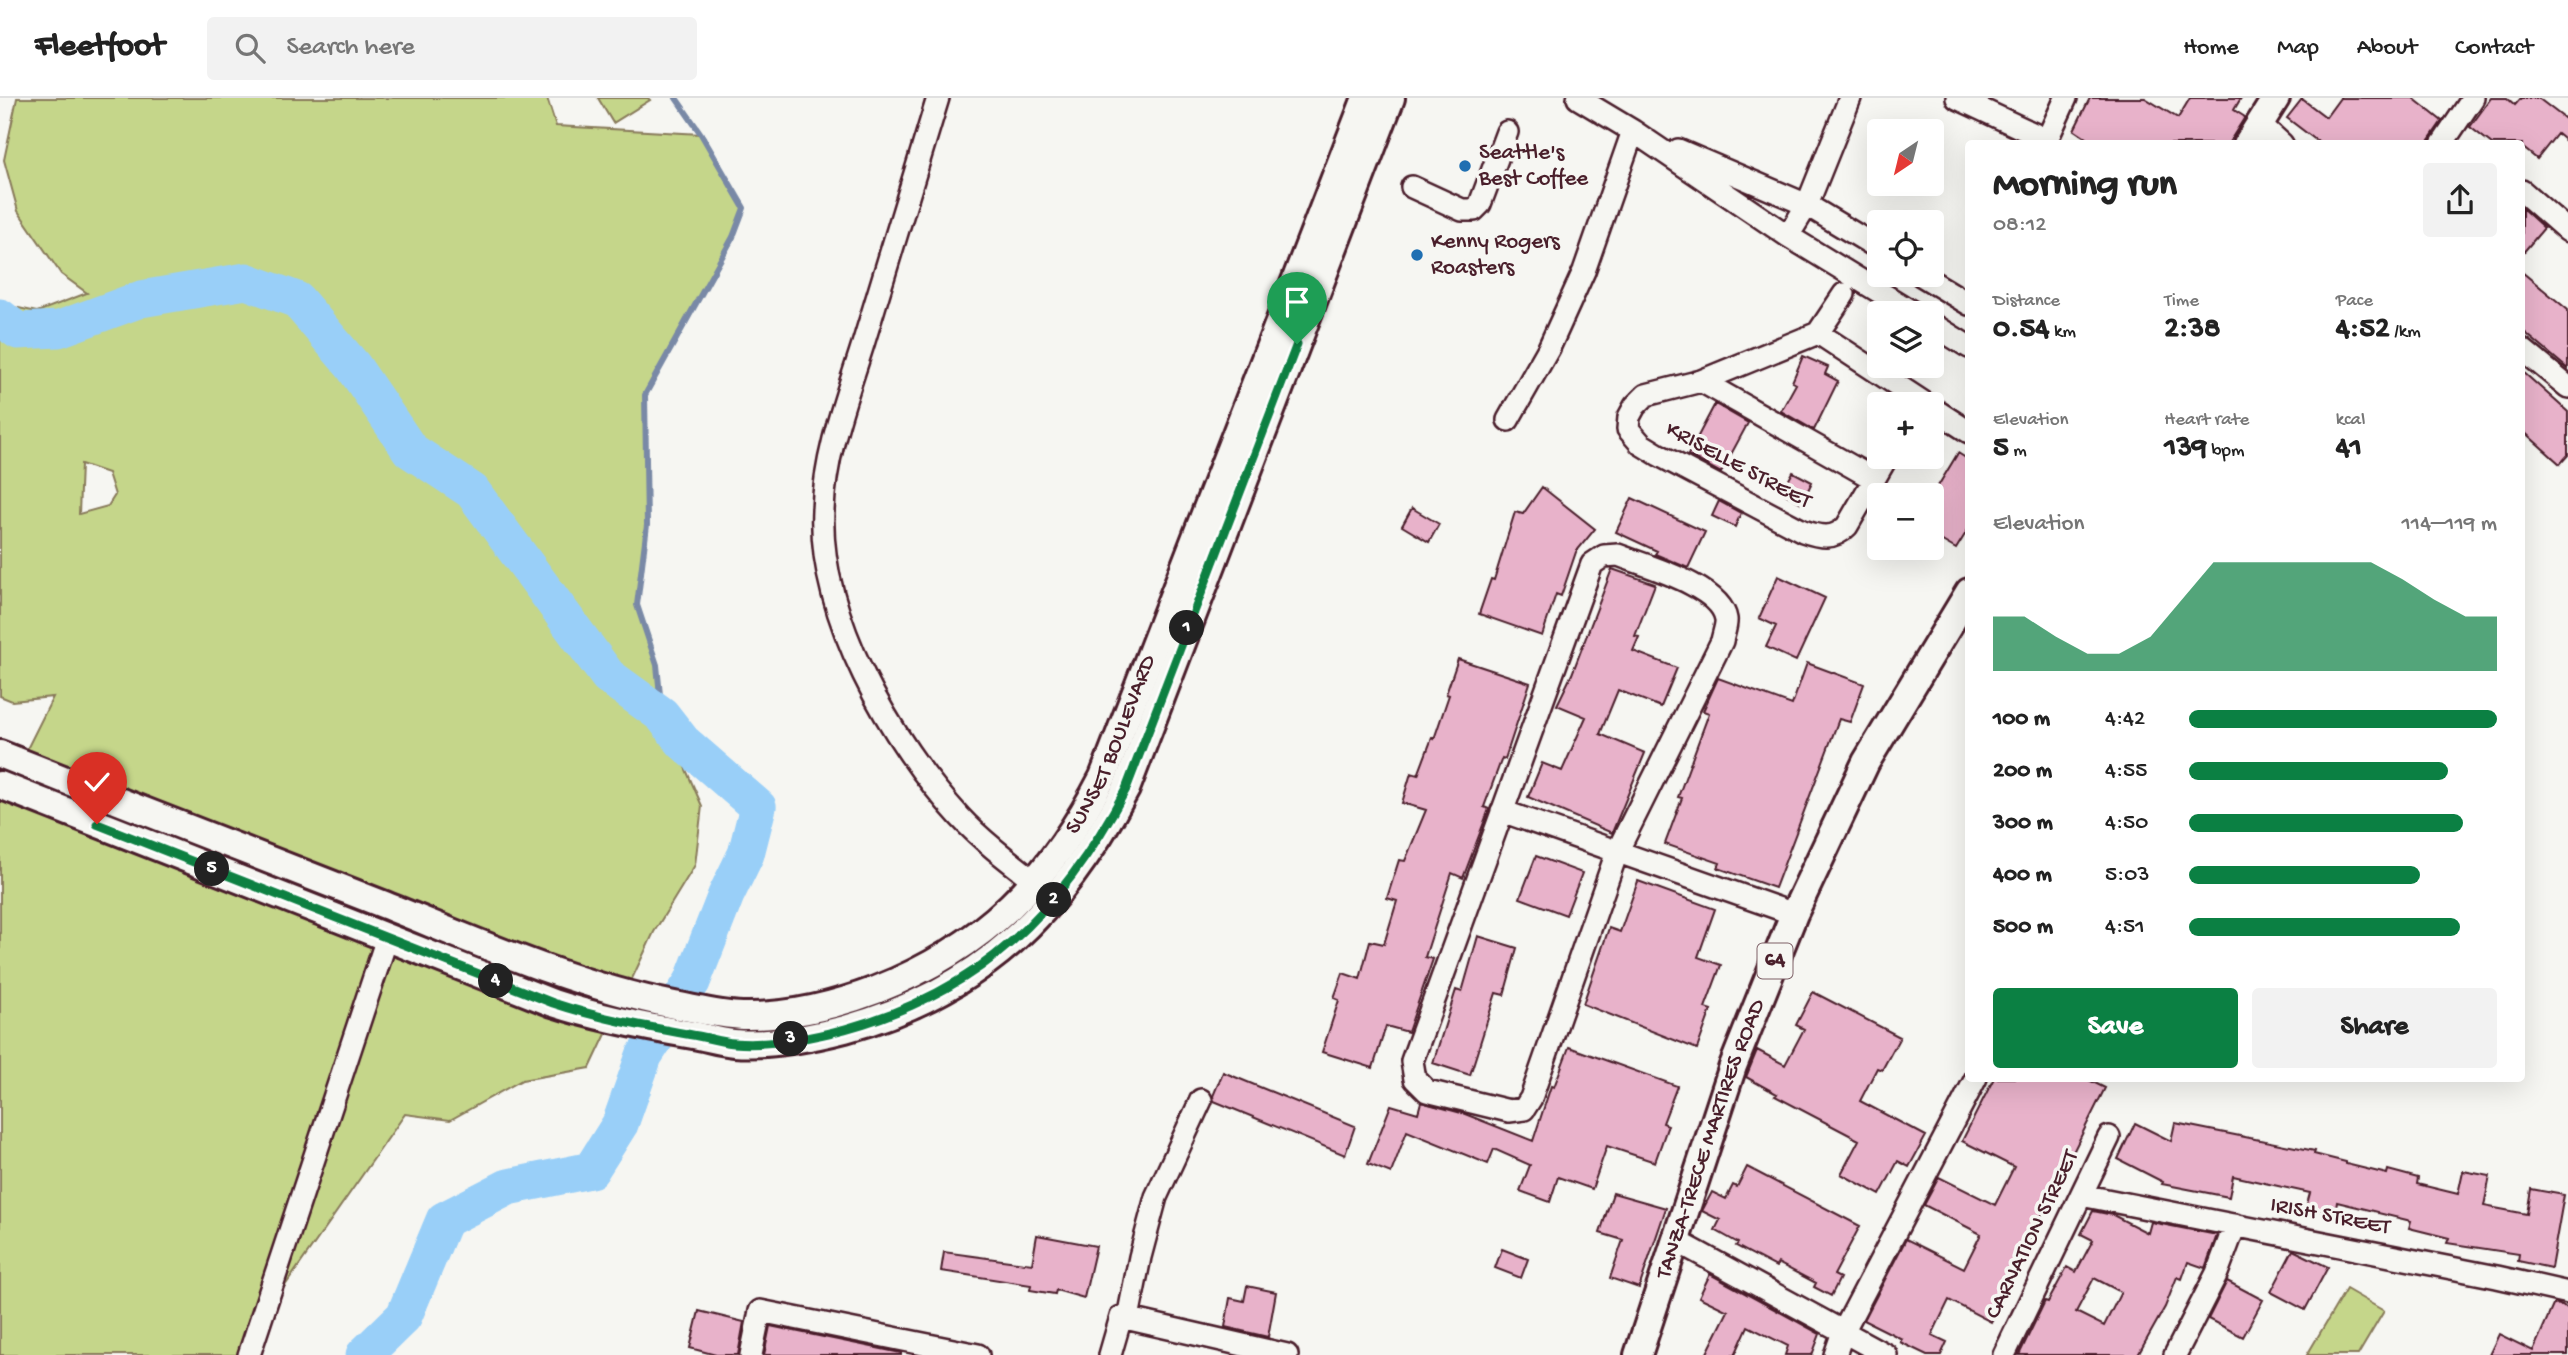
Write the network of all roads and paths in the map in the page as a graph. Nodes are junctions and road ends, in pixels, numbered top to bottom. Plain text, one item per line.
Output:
1 (938, 98) edge
2 (1366, 98) edge
3 (1391, 98) edge
4 (1578, 98) edge
5 (1850, 98) edge
6 (1957, 98) edge
7 (2066, 98) edge
8 (2276, 98) edge
9 (2473, 98) edge
10 (1633, 131) junction
11 (1507, 132) dead end
12 (2253, 133) edge
13 (2453, 139) edge
14 (2042, 140) edge
15 (2047, 140) edge
16 (2271, 140) edge
17 (1412, 187) dead end
18 (2525, 194) edge
19 (1807, 205) junction
20 (2568, 231) edge
21 (1788, 236) junction
22 (1867, 241) edge
23 (1940, 287) edge
24 (1844, 294) dead end
25 (1894, 301) edge
26 (1965, 302) edge
27 (1965, 321) edge
28 (1944, 331) edge
29 (1818, 333) junction
30 (1960, 341) edge
31 (2525, 351) edge
32 (1701, 381) junction
33 (2568, 387) edge
34 (1906, 392) edge
35 (1944, 416) edge
36 (1508, 420) dead end
37 (1965, 430) edge
38 (1880, 469) edge
39 (1874, 479) junction
40 (1965, 606) edge
41 (0, 754) edge
42 (0, 785) edge
43 (1502, 811) junction
44 (1617, 852) junction
45 (1034, 881) junction
46 (1056, 898) junction
47 (1794, 914) junction
48 (387, 938) junction
49 (702, 1023) junction
50 (1974, 1082) edge
51 (1200, 1100) dead end
52 (2109, 1138) dead end
53 (2081, 1195) junction
54 (2235, 1225) junction
55 (1675, 1240) junction
56 (2568, 1293) edge
57 (1128, 1318) junction
58 (1843, 1332) junction
59 (2180, 1353) edge
60 (249, 1355) edge
61 (751, 1355) edge
62 (978, 1355) edge
63 (1110, 1355) edge
64 (1287, 1355) edge
65 (1638, 1355) edge
66 (1835, 1355) edge
67 (1886, 1355) edge
68 (2004, 1355) edge

1 - 45 street
2 - 45 main road, SUNSET BOULEVARD
3 - 46 main road, SUNSET BOULEVARD
4 - 10 street
5 - 19 street
6 - 14 street
7 - 15 street
8 - 12 main road
9 - 13 street
10 - 19 street
10 - 21 street
10 - 36 street
11 - 17 street
12 - 16 street
18 - 20 street
19 - 21 street
19 - 22 street
21 - 25 street
23 - 26 street
24 - 29 street
27 - 30 street
28 - 30 street
29 - 32 street
29 - 34 street
31 - 33 street
32 - 39 street
32 - 39 street, KRISELLE STREET
35 - 37 street
38 - 39 street
40 - 47 main road, TANZA-TRECE MARTIRES ROAD / 64
41 - 49 main road
42 - 48 main road
43 - 44 street
43 - 44 street
43 - 44 street
44 - 47 street
45 - 46 street
45 - 49 main road, SUNSET BOULEVARD
46 - 49 main road, SUNSET BOULEVARD
47 - 55 main road, TANZA-TRECE MARTIRES ROAD / 64
48 - 49 main road
48 - 60 street
50 - 58 street
51 - 57 street
52 - 53 street, CARNATION STREET
53 - 54 street, IRISH STREET
53 - 68 street, CARNATION STREET
54 - 56 street, IRISH STREET
54 - 59 street
55 - 58 street
55 - 65 main road, TANZA-TRECE MARTIRES ROAD / 64
57 - 63 street
57 - 64 street
58 - 66 street
58 - 67 street
61 - 62 street

